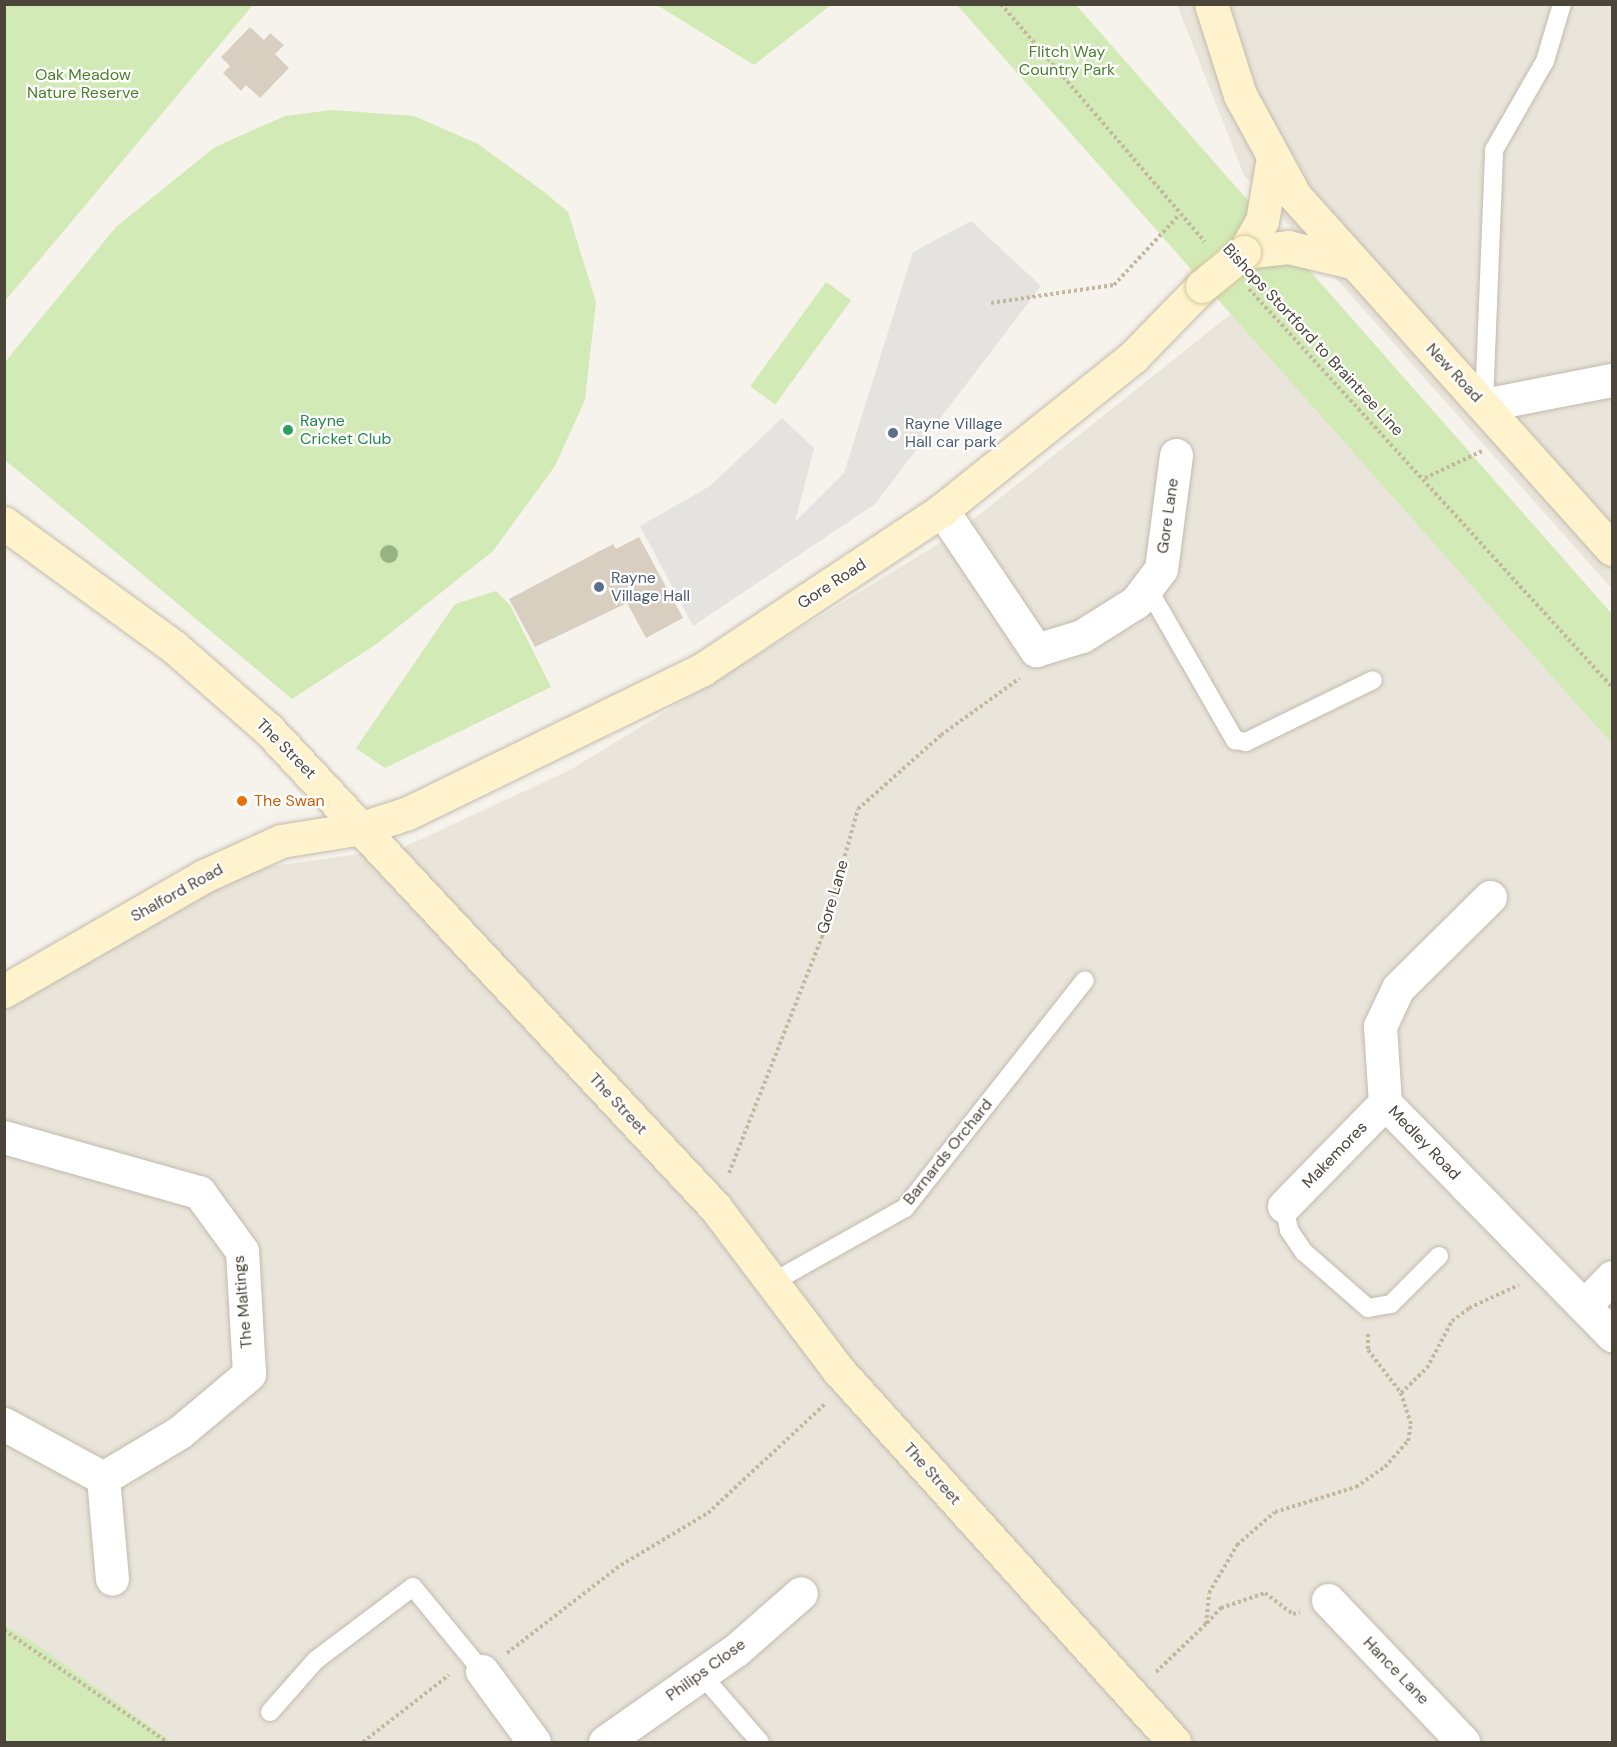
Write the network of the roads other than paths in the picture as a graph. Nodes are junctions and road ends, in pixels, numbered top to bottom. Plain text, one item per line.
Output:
1 (1211, 4) edge
2 (1562, 4) edge
3 (1274, 158) junction
4 (1229, 252) junction
5 (1351, 262) junction
6 (1612, 381) edge
7 (1484, 405) junction
8 (1176, 455) dead end
9 (942, 510) junction
10 (4, 523) edge
11 (1612, 549) edge
12 (1148, 587) junction
13 (1373, 680) dead end
14 (362, 828) junction
15 (1490, 897) dead end
16 (1085, 980) dead end
17 (4, 991) edge
18 (1384, 1103) junction
19 (4, 1137) edge
20 (1284, 1206) joint
21 (1439, 1256) dead end
22 (1612, 1276) edge
23 (775, 1281) junction
24 (1584, 1306) junction
25 (1612, 1335) edge
26 (4, 1424) edge
27 (103, 1478) junction
28 (112, 1579) dead end
29 (801, 1593) dead end
30 (1328, 1600) road end
31 (477, 1665) joint
32 (701, 1674) junction
33 (270, 1712) dead end
34 (534, 1743) edge
35 (605, 1743) edge
36 (760, 1743) edge
37 (1174, 1743) edge
38 (1463, 1743) edge

1 - 3 street, New Road
2 - 7 lane
3 - 4 street
3 - 5 street, New Road
4 - 5 street
4 - 9 street, Gore Road, bridge
5 - 7 street, New Road
6 - 7 street
7 - 11 street, New Road
8 - 12 street, Gore Lane
9 - 12 street, Gore Lane
9 - 14 street, Gore Road
10 - 14 street, The Street
12 - 13 lane
14 - 17 street, Shalford Road
14 - 23 street, The Street
15 - 18 street, Medley Road
16 - 23 lane, Barnards Orchard
18 - 20 street, Makemores
18 - 24 street, Medley Road
19 - 27 street, The Maltings
20 - 21 lane
22 - 24 street
23 - 37 street, The Street
24 - 25 street, Medley Road
26 - 27 street
27 - 28 street
29 - 32 street, Philips Close
30 - 38 street, Hance Lane
31 - 33 lane
31 - 34 street
32 - 35 street, Philips Close
32 - 36 lane

